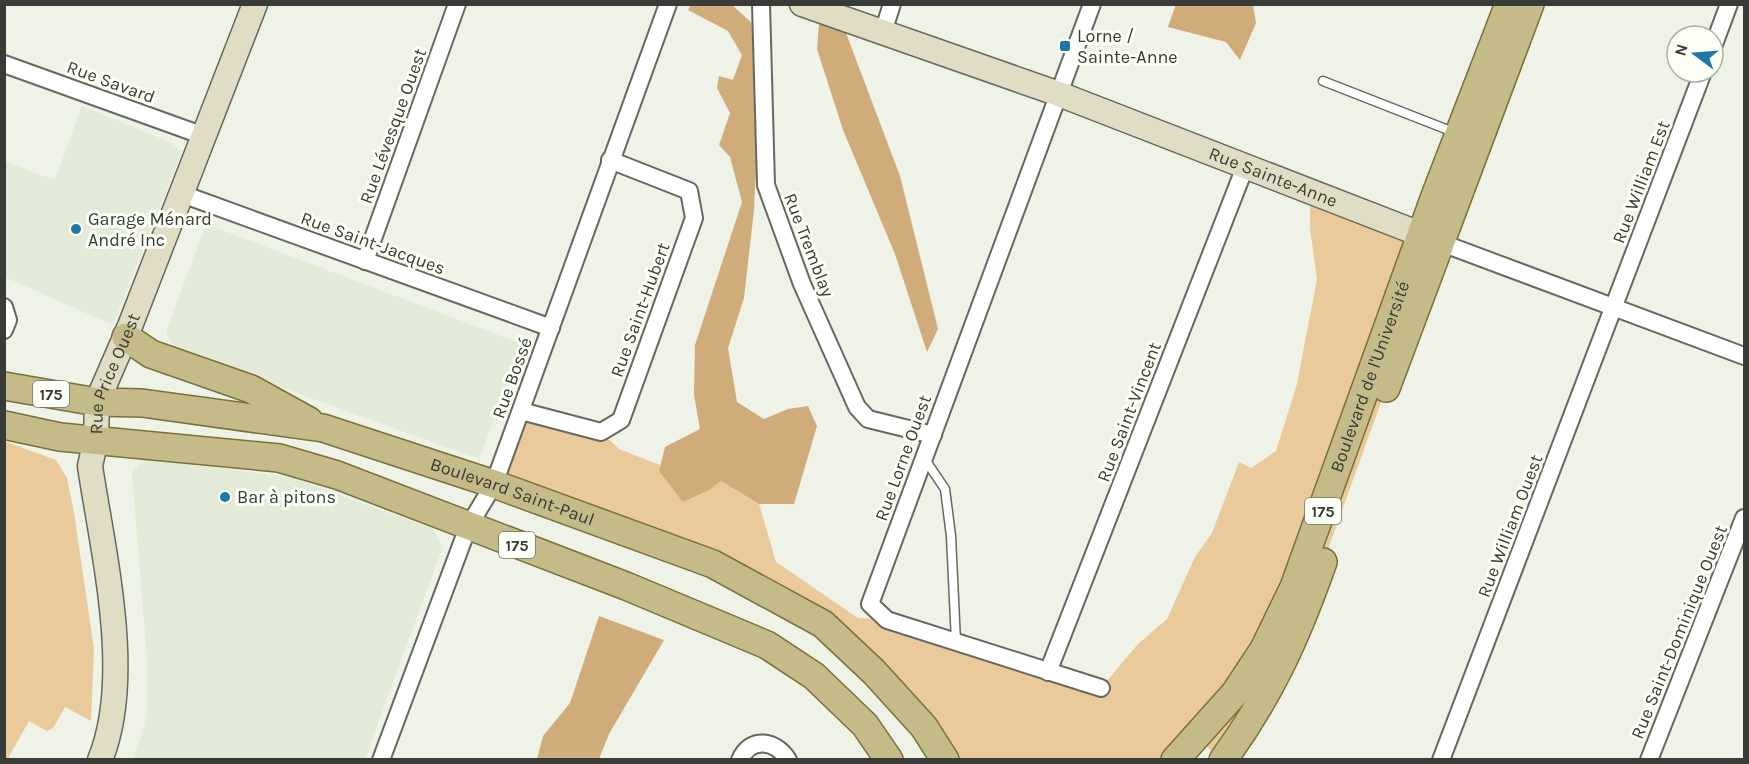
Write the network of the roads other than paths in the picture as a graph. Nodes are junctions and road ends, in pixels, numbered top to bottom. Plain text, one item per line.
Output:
1 (458, 4) edge
2 (668, 4) edge
3 (761, 4) edge
4 (802, 4) edge
5 (892, 4) edge
6 (1092, 4) edge
7 (1509, 4) edge
8 (1530, 4) edge
9 (1729, 4) edge
10 (249, 6) edge
11 (1722, 24) edge
12 (883, 32) junction
13 (4, 64) edge
14 (1323, 81) dead end
15 (1698, 84) edge
16 (1059, 94) junction
17 (1459, 135) junction
18 (204, 136) junction
19 (610, 160) junction
20 (1245, 167) junction
21 (182, 194) junction
22 (1430, 238) junction
23 (365, 261) junction
24 (1615, 306) junction
25 (4, 307) edge
26 (551, 328) junction
27 (4, 330) edge
28 (126, 337) junction
29 (1744, 356) edge
30 (4, 386) edge
31 (97, 402) junction
32 (521, 411) junction
33 (4, 425) edge
34 (323, 428) junction
35 (933, 435) junction
36 (96, 439) junction
37 (924, 458) junction
38 (494, 484) junction
39 (1744, 518) edge
40 (468, 527) junction
41 (956, 642) junction
42 (1048, 672) junction
43 (1101, 688) dead end
44 (924, 727) junction
45 (100, 759) edge
46 (381, 759) edge
47 (740, 759) edge
48 (788, 759) edge
49 (890, 759) edge
50 (945, 759) edge
51 (956, 759) edge
52 (1175, 759) edge
53 (1223, 759) edge
54 (1441, 759) edge
55 (1649, 759) edge

1 - 23 street, Rue Lévesque Ouest
2 - 19 street, Rue Bossé
3 - 35 street, Rue Tremblay
4 - 12 street, Rue Sainte-Anne
5 - 12 street
6 - 16 street, Rue Lorne Ouest
7 - 17 main road, Boulevard de l'Université / 175
8 - 22 main road, Boulevard de l'Université / 175
9 - 11 street
10 - 18 street, Rue Price Ouest
12 - 16 street, Rue Sainte-Anne
13 - 18 street, Rue Savard
14 - 17 lane
15 - 24 street, Rue William Est
16 - 20 street, Rue Sainte-Anne
16 - 35 street, Rue Lorne Ouest
17 - 22 main road, Boulevard de l'Université / 175
18 - 21 street, Rue Price Ouest
19 - 26 street, Rue Bossé
19 - 32 street, Rue Saint-Hubert
20 - 22 street, Rue Sainte-Anne
20 - 42 street, Rue Saint-Vincent
21 - 23 street, Rue Saint-Jacques
21 - 28 street, Rue Price Ouest
22 - 24 street, Rue Sainte-Anne
22 - 52 main road, Boulevard de l'Université / 175
22 - 53 main road, Boulevard de l'Université / 175
23 - 26 street, Rue Saint-Jacques
24 - 29 street, Rue Sainte-Anne
24 - 54 street, Rue William Ouest
25 - 27 street
26 - 32 street, Rue Bossé
28 - 31 street, Rue Price Ouest
28 - 34 main road
30 - 31 main road, Boulevard Saint-Paul / 175
31 - 34 main road, Boulevard Saint-Paul / 175
31 - 36 street, Rue Price Ouest
32 - 38 street, Rue Bossé
33 - 36 main road, 175
34 - 38 main road, Boulevard Saint-Paul / 175
35 - 37 street, Rue Lorne Ouest
36 - 40 main road, 175
36 - 45 street, Rue Price Ouest
37 - 41 lane
37 - 41 street, Rue Lorne Ouest
38 - 40 street, Rue Bossé
38 - 44 main road, Boulevard Saint-Paul / 175
39 - 55 street, Rue Saint-Dominique Ouest
40 - 46 street, Rue Bossé
40 - 49 main road, 175
41 - 42 street, Rue Lorne Ouest
42 - 43 street, Rue Lorne Ouest
44 - 50 main road, Boulevard Saint-Paul / 175
44 - 51 main road
47 - 48 street

